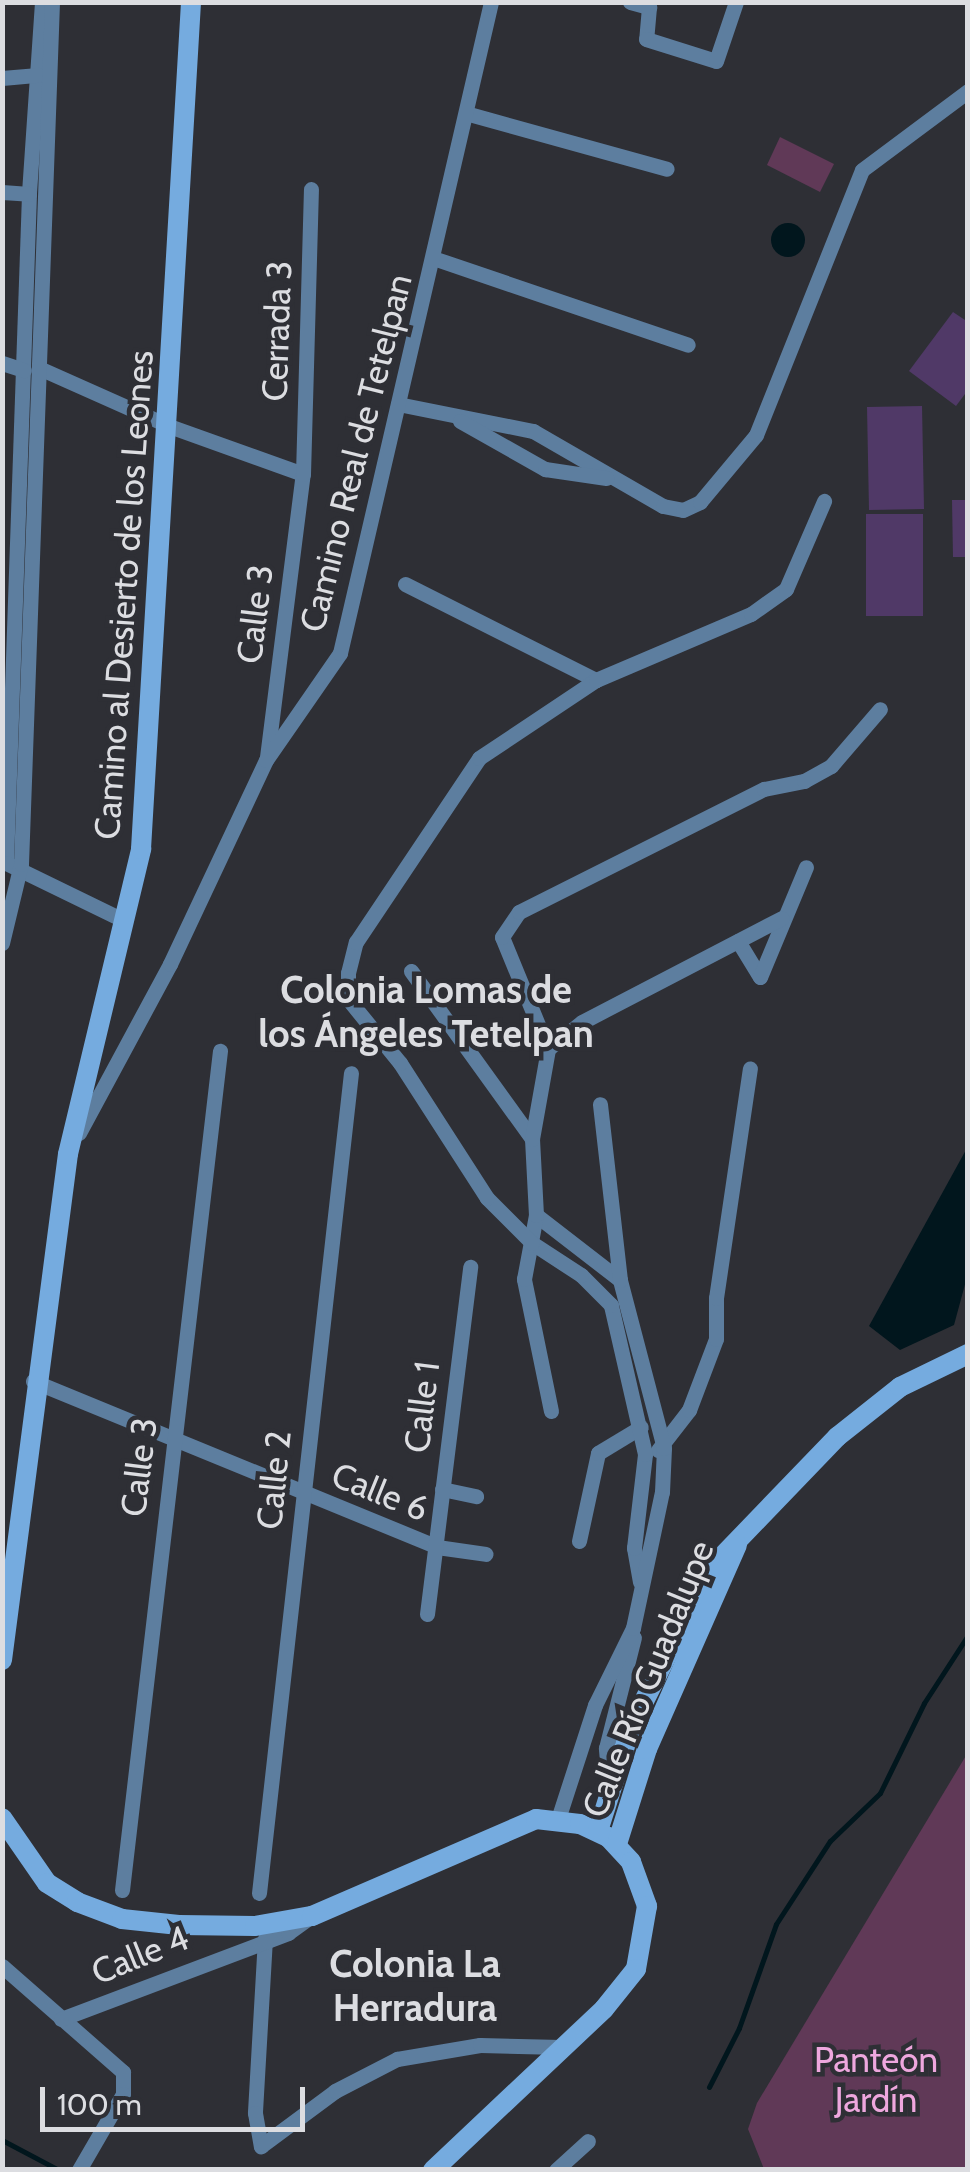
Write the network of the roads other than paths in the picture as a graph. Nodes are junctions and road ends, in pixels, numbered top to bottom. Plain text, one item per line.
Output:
1 (42, 2) edge
2 (52, 2) edge
3 (191, 2) edge
4 (491, 2) edge
5 (630, 2) edge
6 (736, 2) edge
7 (650, 5) edge
8 (38, 75) junction
9 (2, 78) edge
10 (968, 91) edge
11 (469, 114) junction
12 (666, 169) dead end
13 (311, 189) dead end
14 (2, 192) edge
15 (29, 194) junction
16 (434, 258) junction
17 (688, 345) dead end
18 (2, 363) edge
19 (32, 369) junction
20 (398, 404) junction
21 (460, 421) junction
22 (169, 426) junction
23 (540, 434) junction
24 (529, 462) junction
25 (302, 474) junction
26 (606, 478) junction
27 (824, 501) dead end
28 (405, 584) dead end
29 (596, 680) junction
30 (880, 709) dead end
31 (266, 760) junction
32 (806, 867) dead end
33 (19, 872) junction
34 (782, 918) junction
35 (124, 921) junction
36 (738, 941) junction
37 (2, 944) edge
38 (411, 971) dead end
39 (548, 1049) junction
40 (220, 1051) dead end
41 (750, 1068) dead end
42 (350, 1074) dead end
43 (600, 1104) dead end
44 (532, 1139) junction
45 (68, 1154) junction
46 (502, 1213) junction
47 (536, 1216) junction
48 (532, 1243) junction
49 (470, 1267) dead end
50 (620, 1280) junction
51 (968, 1354) edge
52 (34, 1381) junction
53 (551, 1411) dead end
54 (641, 1427) junction
55 (172, 1438) junction
56 (664, 1448) junction
57 (645, 1454) junction
58 (442, 1488) junction
59 (302, 1494) junction
60 (476, 1496) dead end
61 (740, 1538) junction
62 (579, 1541) dead end
63 (437, 1547) junction
64 (486, 1554) dead end
65 (640, 1582) junction
66 (427, 1614) dead end
67 (633, 1628) junction
68 (2, 1660) edge
69 (609, 1790) junction
70 (2, 1818) edge
71 (558, 1819) junction
72 (598, 1830) junction
73 (617, 1844) junction
74 (122, 1890) dead end
75 (260, 1893) dead end
76 (312, 1916) junction
77 (266, 1938) junction
78 (2, 1966) edge
79 (61, 2019) junction
80 (561, 2047) junction
81 (588, 2141) dead end
82 (79, 2170) edge
83 (433, 2170) edge
84 (556, 2170) edge

1 - 8 street
2 - 19 street
3 - 22 main road, Camino al Desierto de los Leones
4 - 11 street, Camino Real de Tetelpan
5 - 7 street
6 - 7 street
8 - 9 street
8 - 15 street
10 - 26 street
11 - 12 street
11 - 16 street, Camino Real de Tetelpan
13 - 25 street, Cerrada 3
14 - 15 street
15 - 19 street
16 - 17 street
16 - 20 street, Camino Real de Tetelpan
18 - 19 street
19 - 22 street
19 - 33 street
20 - 21 street
20 - 31 street, Camino Real de Tetelpan
21 - 23 street
21 - 24 street
22 - 25 street
22 - 35 main road, Camino al Desierto de los Leones
23 - 24 street
23 - 26 street
24 - 26 street
25 - 31 street, Calle 3
27 - 29 street
28 - 29 street
29 - 46 street
30 - 39 street
31 - 45 street, Camino Real de Tetelpan
32 - 34 street
33 - 35 street
33 - 37 street
34 - 36 street
34 - 36 street
35 - 45 main road, Camino al Desierto de los Leones
36 - 39 street
38 - 44 street
39 - 44 street
40 - 55 street, Calle 3
41 - 56 street
42 - 59 street, Calle 2
43 - 50 street
44 - 47 street
45 - 52 main road, Camino al Desierto de los Leones
46 - 47 street
46 - 48 street
47 - 48 street
47 - 50 street
48 - 53 street
48 - 54 street
49 - 58 street, Calle 1
50 - 56 street
51 - 61 main road, Calle Río Guadalupe
52 - 55 street, Calle 6
52 - 68 main road, Camino al Desierto de los Leones
54 - 57 street
54 - 62 street
55 - 59 street, Calle 6
55 - 74 street, Calle 3
56 - 57 street
56 - 65 street
57 - 65 street
58 - 60 street
58 - 63 street, Calle 1
59 - 63 street, Calle 6
59 - 75 street, Calle 2
61 - 69 main road, Calle Río Guadalupe
61 - 73 main road, Calle Río Guadalupe
63 - 64 street, Calle 6
63 - 66 street, Calle 1
65 - 67 street
67 - 69 street
67 - 71 street
69 - 72 main road, Calle Río Guadalupe
70 - 76 main road
71 - 72 main road
71 - 76 main road
72 - 73 main road
73 - 80 main road
76 - 77 street, Calle 4
77 - 79 street, Calle 4
77 - 80 street
78 - 79 street, Calle 4
79 - 82 street
80 - 83 main road
81 - 84 street

